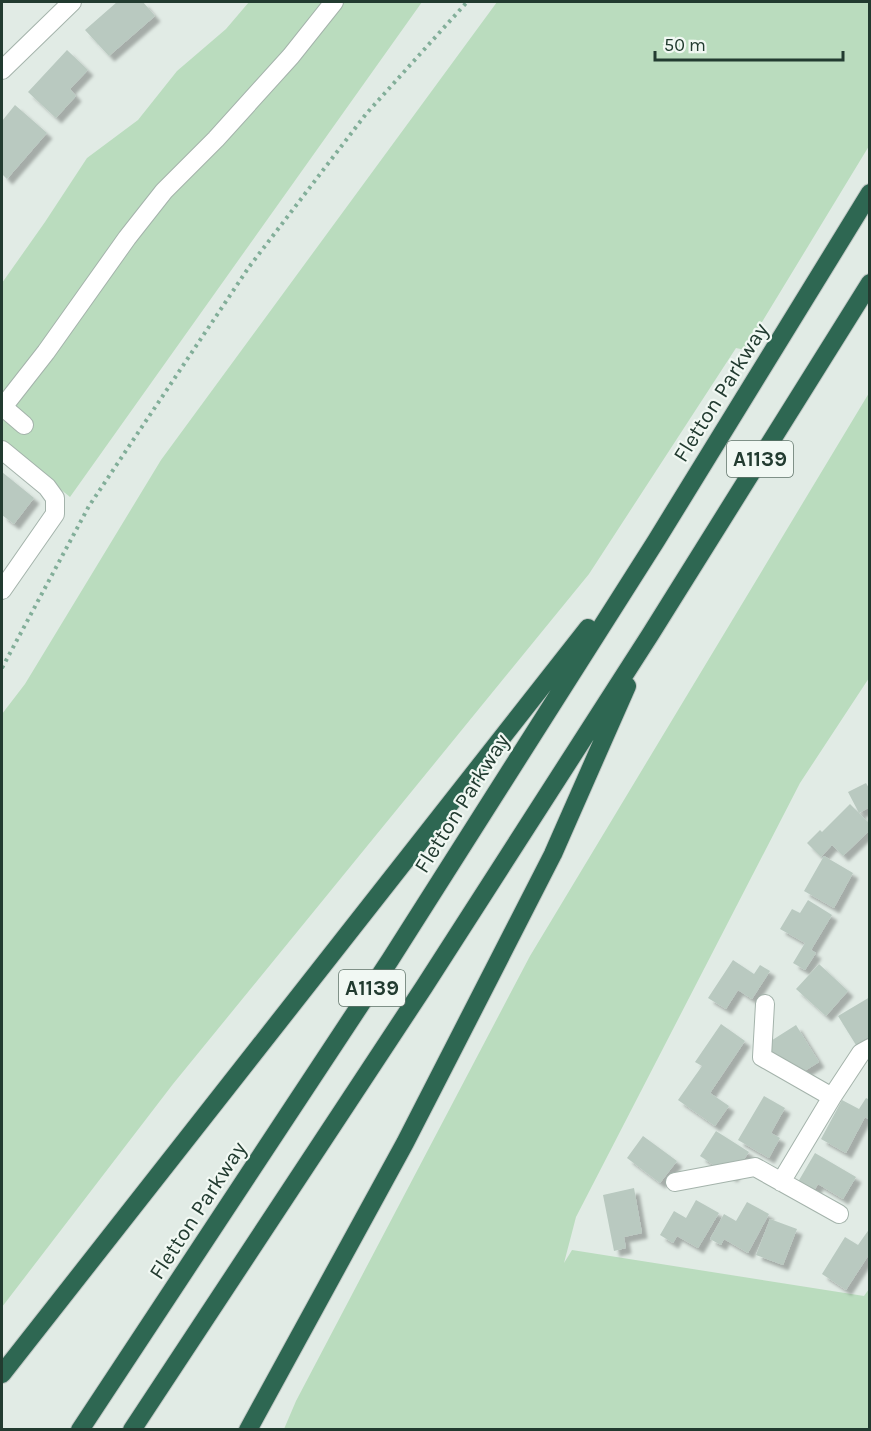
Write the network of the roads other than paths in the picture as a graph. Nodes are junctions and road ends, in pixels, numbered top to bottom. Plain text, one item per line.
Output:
1 (72, 2) edge
2 (334, 2) edge
3 (2, 70) edge
4 (870, 193) edge
5 (870, 283) edge
6 (2, 407) edge
7 (24, 425) dead end
8 (2, 450) edge
9 (656, 541) junction
10 (2, 590) edge
11 (650, 635) junction
12 (765, 1004) dead end
13 (870, 1047) edge
14 (832, 1097) junction
15 (675, 1182) dead end
16 (781, 1182) junction
17 (839, 1214) dead end
18 (2, 1374) edge
19 (80, 1430) edge
20 (132, 1430) edge
21 (248, 1430) edge

1 - 3 street
2 - 6 street
4 - 9 highway, Fletton Parkway / A1139
5 - 11 highway, A1139
6 - 7 street
8 - 10 street
9 - 18 highway
9 - 19 highway, Fletton Parkway / A1139
11 - 20 highway, A1139
11 - 21 highway
12 - 14 street
13 - 14 street
14 - 16 street
15 - 16 street
16 - 17 street

